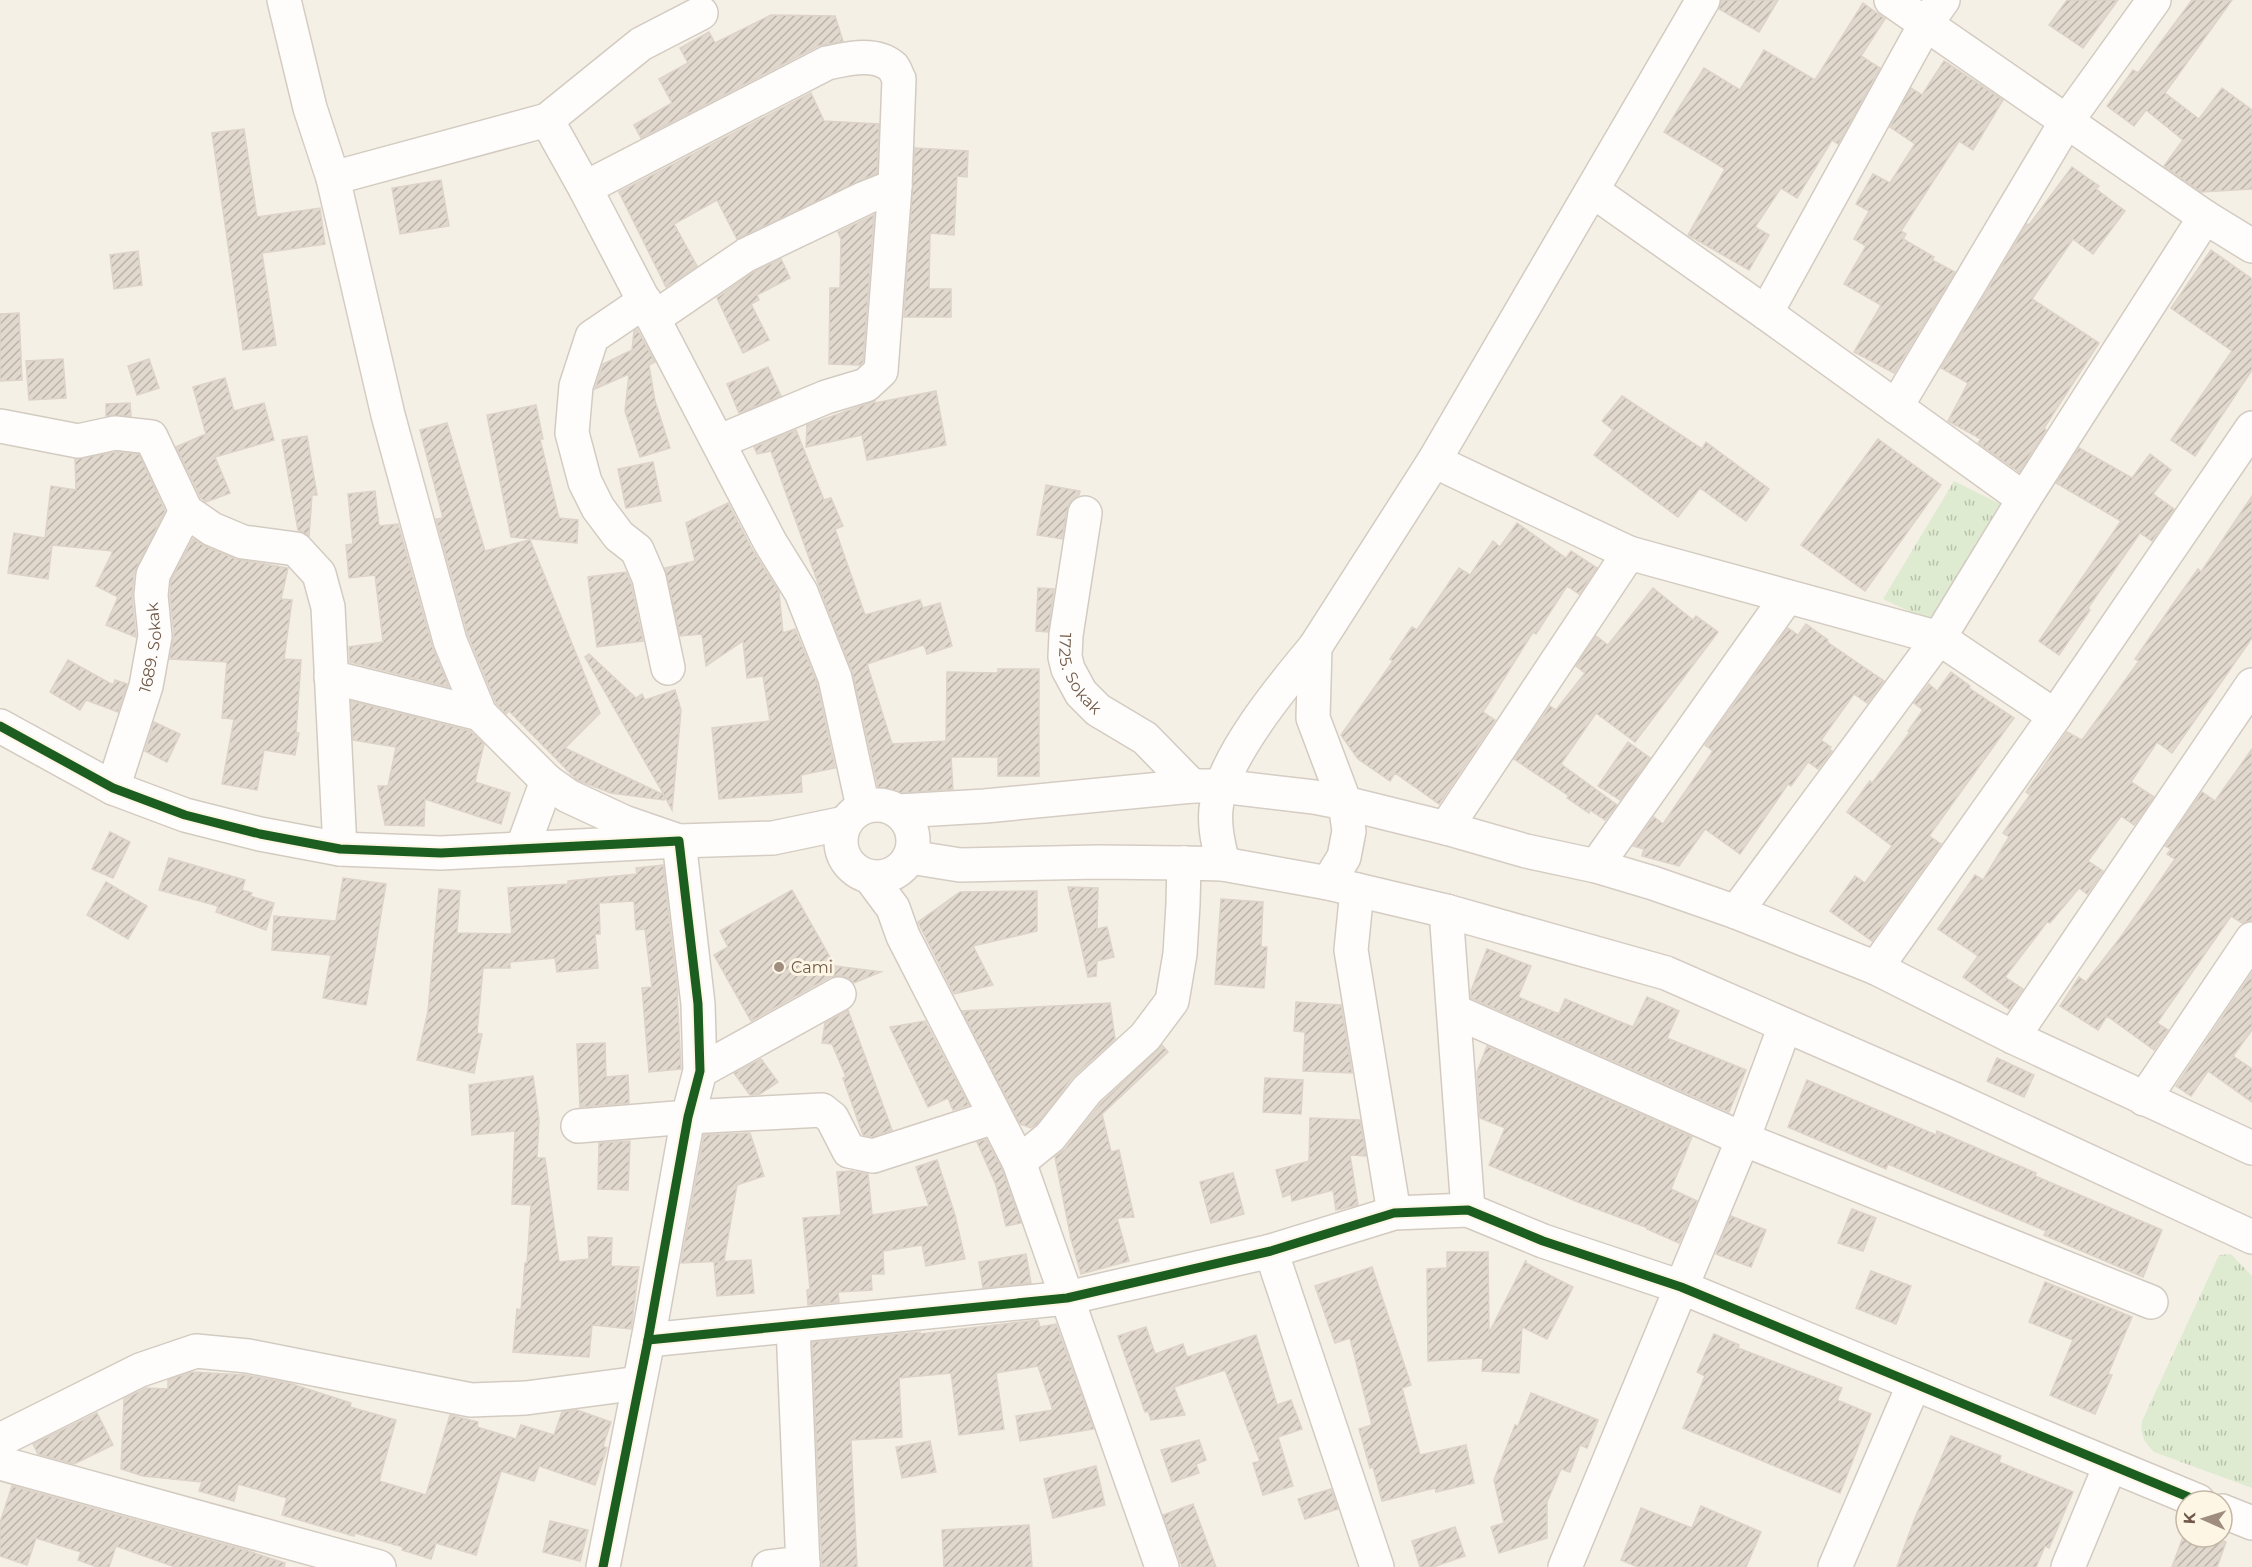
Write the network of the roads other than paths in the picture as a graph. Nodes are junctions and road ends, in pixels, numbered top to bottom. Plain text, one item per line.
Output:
1 (284, 0) edge
2 (1703, 0) edge
3 (1891, 0) edge
4 (2154, 0) edge
5 (1934, 12) edge
6 (701, 13) dead end
7 (547, 120) junction
8 (2066, 122) junction
9 (333, 178) junction
10 (895, 186) junction
11 (585, 188) junction
12 (1593, 191) junction
13 (2205, 217) junction
14 (2252, 246) edge
15 (650, 310) junction
16 (1766, 313) junction
17 (1896, 407) junction
18 (0, 426) edge
19 (2252, 428) edge
20 (718, 442) junction
21 (1434, 461) junction
22 (2024, 499) junction
23 (186, 511) junction
24 (1085, 513) dead end
25 (1629, 553) junction
26 (1787, 597) junction
27 (1940, 638) junction
28 (1315, 647) junction
29 (668, 668) dead end
30 (331, 677) junction
31 (2252, 685) edge
32 (480, 714) junction
33 (2055, 716) junction
34 (0, 726) edge
35 (547, 782) junction
36 (1207, 786) junction
37 (113, 788) junction
38 (1345, 803) junction
39 (899, 811) junction
40 (854, 815) junction
41 (1446, 828) junction
42 (773, 838) junction
43 (679, 841) junction
44 (340, 849) junction
45 (522, 849) junction
46 (844, 856) junction
47 (906, 862) junction
48 (1184, 863) junction
49 (1223, 864) junction
50 (1596, 866) junction
51 (870, 877) junction
52 (1343, 886) junction
53 (893, 908) junction
54 (1446, 911) junction
55 (1736, 912) junction
56 (2252, 939) edge
57 (1876, 968) junction
58 (838, 994) dead end
59 (1454, 1011) junction
60 (1785, 1026) junction
61 (2013, 1037) junction
62 (700, 1071) junction
63 (2144, 1099) junction
64 (688, 1117) junction
65 (994, 1117) junction
66 (578, 1126) dead end
67 (1743, 1139) junction
68 (2252, 1148) edge
69 (1019, 1162) junction
70 (1468, 1210) junction
71 (1394, 1214) junction
72 (2246, 1238) edge
73 (1271, 1251) junction
74 (1681, 1287) junction
75 (1067, 1298) junction
76 (2151, 1302) dead end
77 (793, 1326) junction
78 (648, 1340) junction
79 (639, 1383) junction
80 (1914, 1384) junction
81 (0, 1440) edge
82 (0, 1463) edge
83 (2110, 1466) junction
84 (2174, 1491) edge
85 (2234, 1516) edge
86 (2252, 1523) edge
87 (803, 1565) edge
88 (379, 1567) edge
89 (603, 1567) edge
90 (769, 1567) edge
91 (1162, 1567) edge
92 (1377, 1567) edge
93 (1565, 1567) edge
94 (1835, 1567) edge
95 (2068, 1567) edge

1 - 9 street
2 - 12 street
3 - 5 street
4 - 8 street
5 - 8 street
5 - 16 street
6 - 7 street
7 - 9 street
7 - 11 street
8 - 13 street
8 - 17 street
9 - 32 street
10 - 11 street
10 - 15 street
10 - 20 street
11 - 15 street
12 - 16 street
12 - 21 street
13 - 14 street
13 - 22 street
15 - 20 street
15 - 29 street
16 - 17 street
17 - 22 street
18 - 23 street
19 - 33 street
20 - 40 street
21 - 25 street
21 - 28 street
22 - 27 street
23 - 30 street
23 - 37 street, 1689. Sokak
24 - 36 street, 1725. Sokak
25 - 26 street
25 - 41 street
26 - 27 street
26 - 50 street
27 - 33 street
27 - 55 street
28 - 36 street
28 - 38 street
30 - 32 street
30 - 44 street
31 - 61 street
32 - 35 street
33 - 57 street
34 - 37 street
35 - 43 street
35 - 45 street
36 - 38 street
36 - 39 street
36 - 49 street
37 - 44 street
38 - 41 street
38 - 52 street
39 - 40 street
39 - 47 street
40 - 42 street
40 - 46 street
41 - 50 street
42 - 43 street
42 - 46 street
43 - 45 street
43 - 62 street
44 - 45 street
46 - 51 street
47 - 48 street
47 - 51 street
47 - 53 street
48 - 49 street
48 - 69 street
49 - 52 street
50 - 55 street
51 - 53 street
52 - 54 street
52 - 71 street
53 - 65 street
54 - 59 street
54 - 60 street
55 - 57 street
56 - 63 street
57 - 61 street
58 - 62 street
59 - 67 street
59 - 70 street
60 - 67 street
60 - 72 street
61 - 63 street
62 - 64 street
63 - 68 street
64 - 65 street
64 - 66 street
64 - 78 street
65 - 69 street
67 - 74 street
67 - 76 street
69 - 75 street
70 - 71 street
70 - 74 street
71 - 73 street
73 - 75 street
73 - 92 street
74 - 80 street
74 - 93 street
75 - 77 street
75 - 91 street
77 - 78 street
77 - 87 street
78 - 79 street
79 - 81 street
79 - 89 street
80 - 83 street
80 - 94 street
82 - 88 street
83 - 84 street
83 - 95 street
85 - 86 street
87 - 90 street

